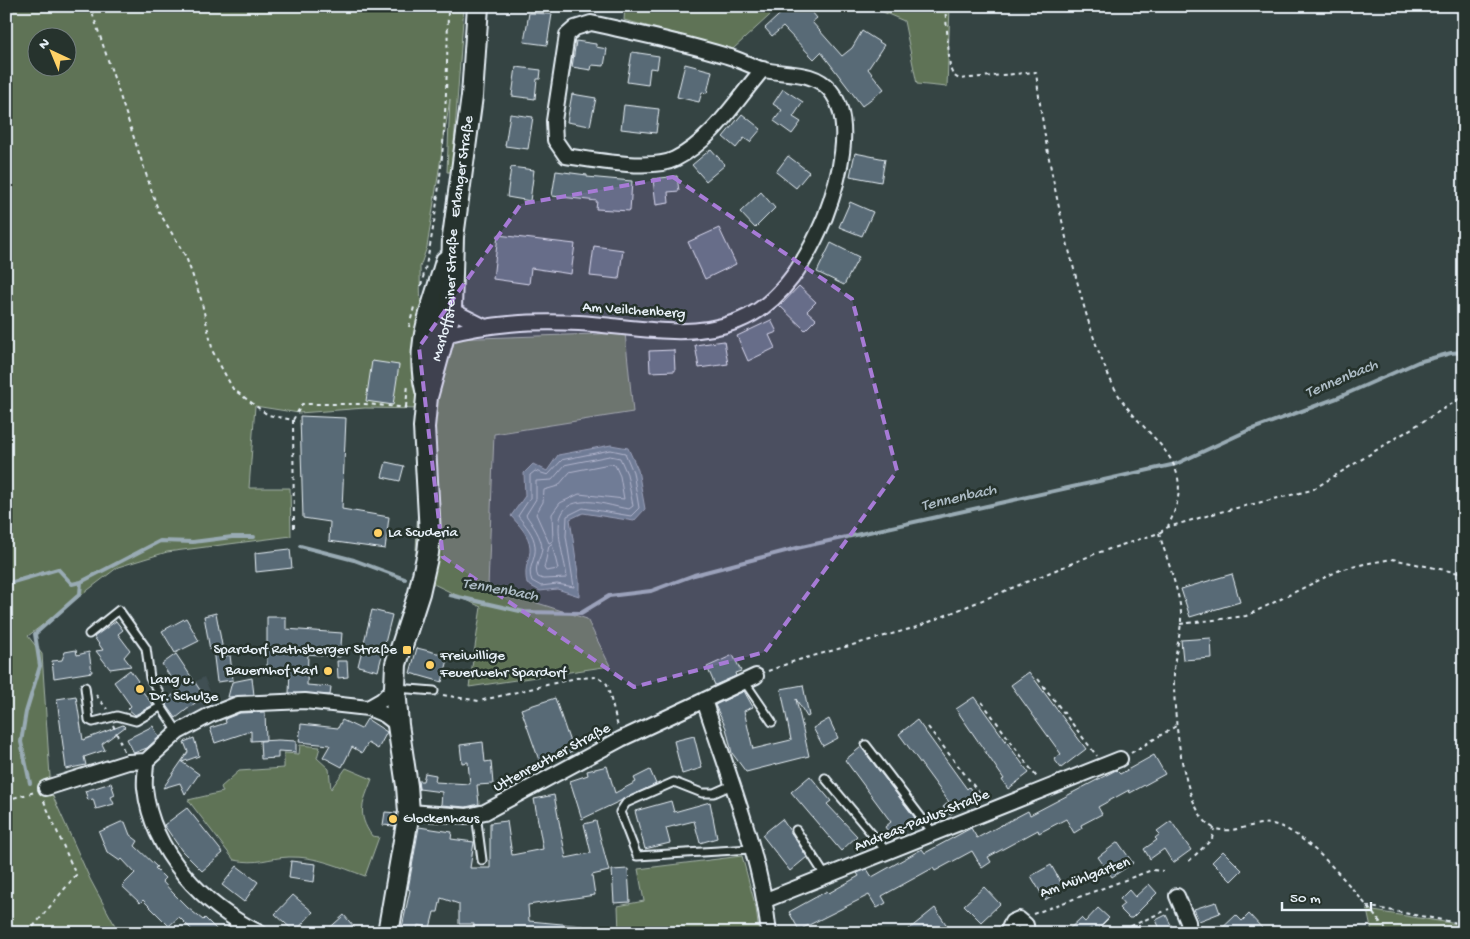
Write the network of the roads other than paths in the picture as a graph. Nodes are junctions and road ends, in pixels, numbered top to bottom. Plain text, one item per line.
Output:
1 (478, 6) edge
2 (763, 69) junction
3 (453, 237) junction
4 (450, 310) junction
5 (420, 316) junction
6 (483, 326) junction
7 (445, 335) junction
8 (428, 397) junction
9 (89, 634) dead end
10 (750, 678) joint
11 (395, 687) junction
12 (84, 688) dead end
13 (434, 691) road end
14 (704, 700) junction
15 (160, 707) junction
16 (368, 708) junction
17 (772, 722) dead end
18 (398, 725) junction
19 (178, 732) junction
20 (866, 744) dead end
21 (1120, 759) road end
22 (146, 761) junction
23 (825, 778) dead end
24 (732, 785) junction
25 (43, 789) road end
26 (409, 812) junction
27 (476, 814) junction
28 (796, 830) dead end
29 (935, 834) junction
30 (751, 849) junction
31 (888, 852) junction
32 (482, 860) dead end
33 (826, 876) junction
34 (766, 900) junction
35 (1179, 900) road end
36 (234, 926) edge
37 (260, 933) edge
38 (388, 933) edge
39 (769, 933) edge
40 (1008, 933) edge
41 (1027, 933) edge
42 (1189, 933) edge

1 - 3 main road, Erlanger Straße
2 - 2 street, Am Veilchenberg
2 - 6 street, Am Veilchenberg
3 - 4 main road, Marloffsteiner Straße
3 - 5 main road, Marloffsteiner Straße
4 - 5 main road
4 - 6 street
4 - 7 main road, Marloffsteiner Straße
5 - 7 main road
5 - 8 main road, Marloffsteiner Straße
6 - 7 street, Am Veilchenberg
7 - 8 main road, Marloffsteiner Straße
8 - 11 main road, Marloffsteiner Straße
9 - 15 lane
10 - 14 street, Uttenreuther Straße
10 - 17 lane
11 - 13 lane
11 - 16 street
11 - 18 main road, Marloffsteiner Straße
12 - 15 lane
14 - 24 street
14 - 27 street, Uttenreuther Straße
15 - 19 lane
16 - 18 street
16 - 19 street
18 - 26 main road
19 - 22 street
20 - 29 lane
21 - 29 street, Andreas-Paulus-Straße
22 - 25 street
22 - 36 street
23 - 31 lane
24 - 30 street
24 - 30 lane
26 - 27 street, Uttenreuther Straße
26 - 38 main road
27 - 32 lane
28 - 33 lane
29 - 31 street, Andreas-Paulus-Straße
30 - 34 street
31 - 33 street, Andreas-Paulus-Straße
33 - 34 street, Andreas-Paulus-Straße
34 - 39 street
35 - 42 street
36 - 37 street
40 - 41 street

